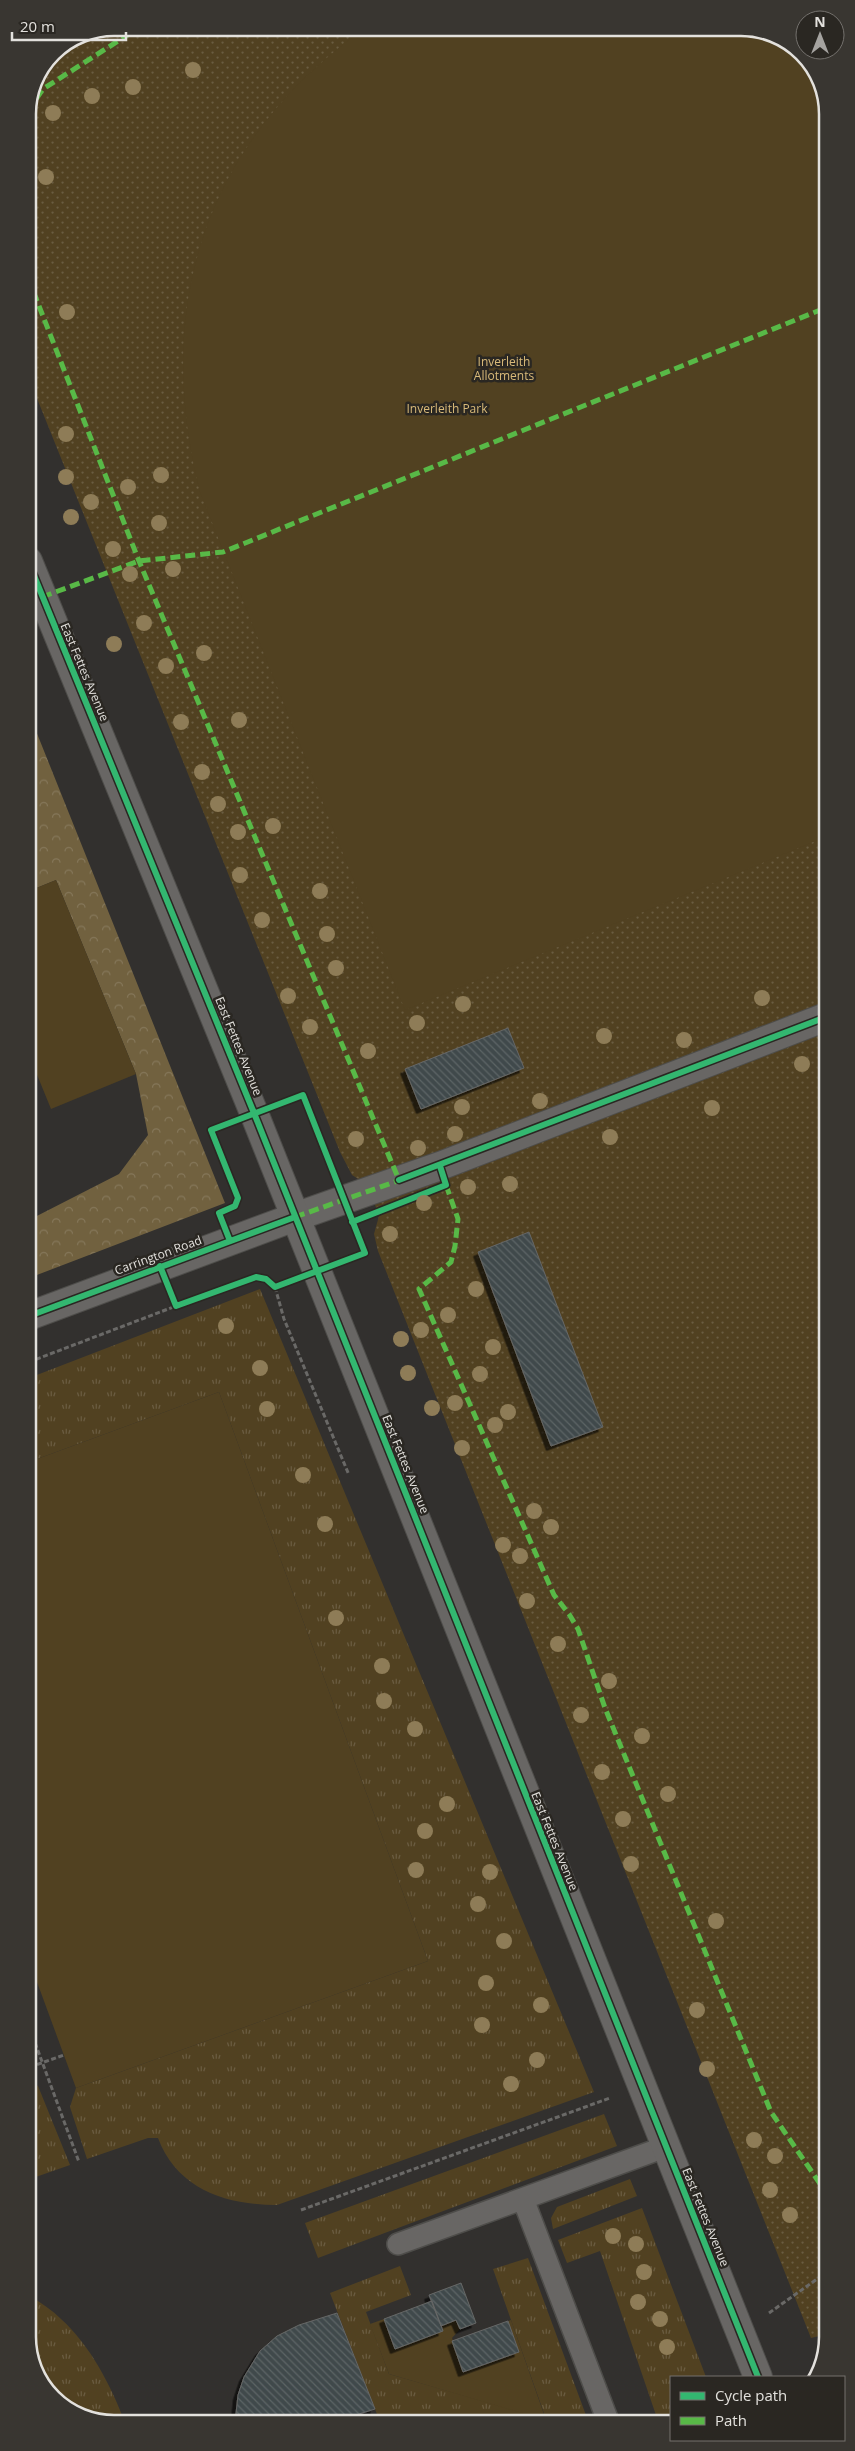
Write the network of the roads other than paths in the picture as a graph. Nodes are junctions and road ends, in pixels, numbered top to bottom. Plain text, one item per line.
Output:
1 (36, 581) edge
2 (819, 1020) edge
3 (295, 1217) junction
4 (36, 1313) edge
5 (665, 2147) junction
6 (523, 2199) junction
7 (398, 2244) dead end
8 (758, 2376) edge
9 (606, 2415) edge

1 - 3 street, East Fettes Avenue
2 - 3 street, Carrington Road
3 - 4 street, Carrington Road
3 - 5 street, East Fettes Avenue
5 - 6 lane
5 - 8 street, East Fettes Avenue
6 - 7 lane
6 - 9 lane

